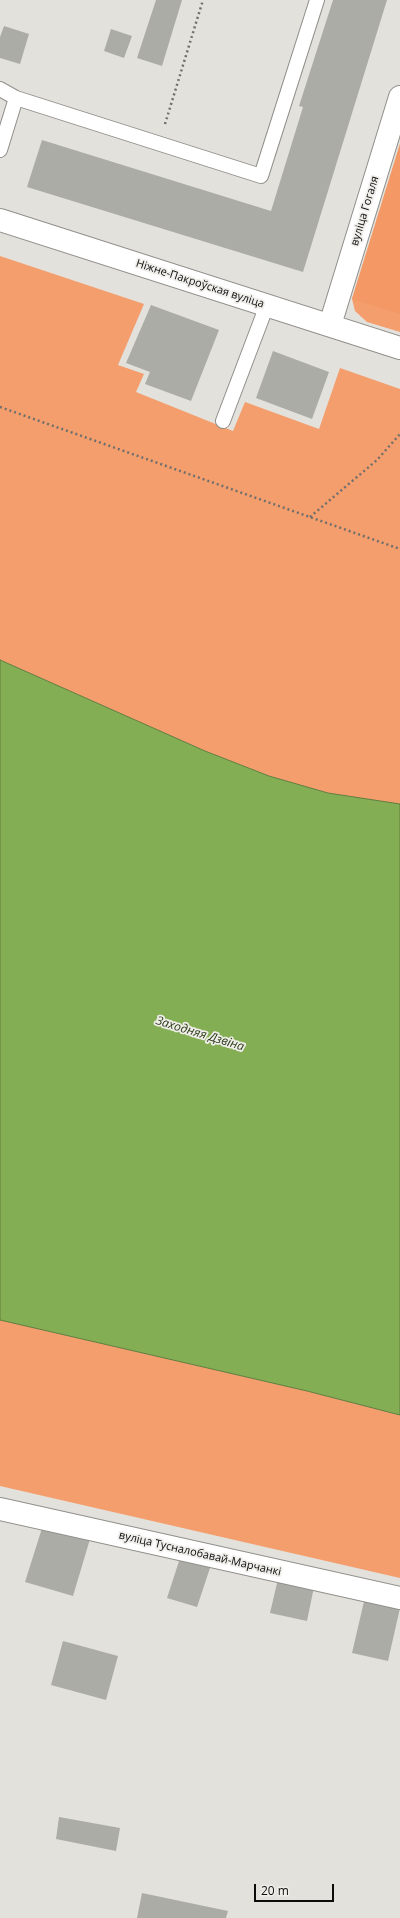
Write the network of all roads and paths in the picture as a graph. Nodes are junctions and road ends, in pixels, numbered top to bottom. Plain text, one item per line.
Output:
1 (203, 0) edge
2 (317, 0) edge
3 (0, 89) edge
4 (16, 98) junction
5 (400, 98) edge
6 (164, 128) dead end
7 (0, 150) edge
8 (0, 220) edge
9 (267, 305) junction
10 (330, 325) junction
11 (400, 348) edge
12 (0, 407) edge
13 (223, 421) dead end
14 (400, 434) edge
15 (310, 517) junction
16 (400, 549) edge
17 (0, 1509) edge
18 (400, 1598) edge

1 - 6 path
2 - 4 lane
3 - 4 lane
4 - 7 lane
5 - 10 street, вуліца Гогаля
8 - 9 street, Ніжне-Пакроўская вуліца
9 - 10 street, Ніжне-Пакроўская вуліца
9 - 13 lane
10 - 11 street, Ніжне-Пакроўская вуліца
12 - 15 path
14 - 15 path
15 - 16 path
17 - 18 street, вуліца Тусналобавай-Марчанкі

